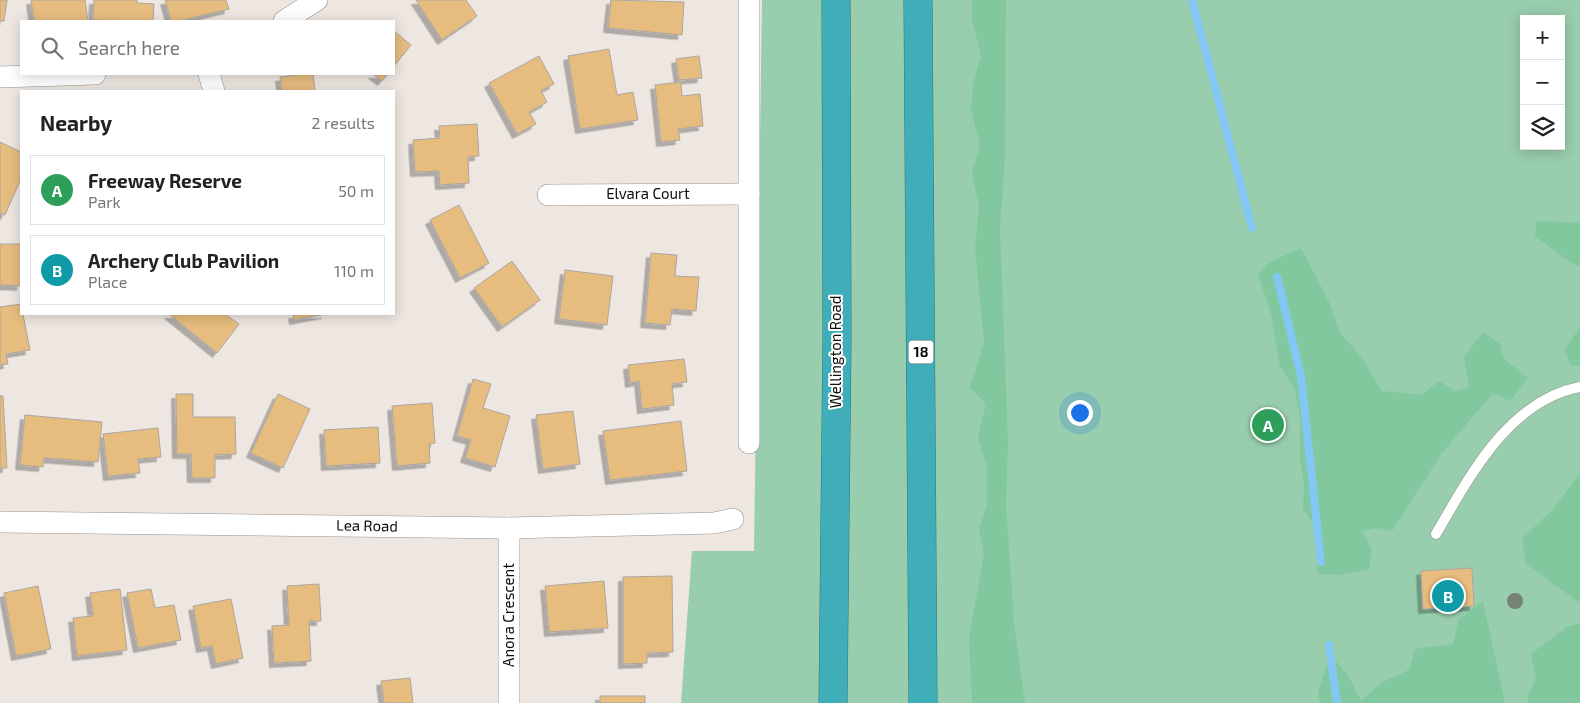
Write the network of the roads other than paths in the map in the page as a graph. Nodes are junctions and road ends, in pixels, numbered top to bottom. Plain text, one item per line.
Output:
1 (317, 0) edge
2 (749, 0) edge
3 (836, 0) edge
4 (918, 0) edge
5 (286, 20) edge
6 (63, 75) edge
7 (209, 75) edge
8 (0, 77) edge
9 (214, 90) edge
10 (749, 194) junction
11 (548, 195) dead end
12 (1580, 387) edge
13 (749, 443) dead end
14 (733, 519) dead end
15 (0, 522) edge
16 (508, 528) junction
17 (1436, 534) dead end
18 (509, 703) edge
19 (833, 703) edge
20 (923, 703) edge

1 - 5 street
2 - 10 street
3 - 19 highway, Wellington Road
4 - 20 highway, 18
6 - 8 street
7 - 9 street
10 - 11 street, Elvara Court
10 - 13 street
12 - 17 lane
14 - 16 street, Lea Road
15 - 16 street, Lea Road
16 - 18 street, Anora Crescent

